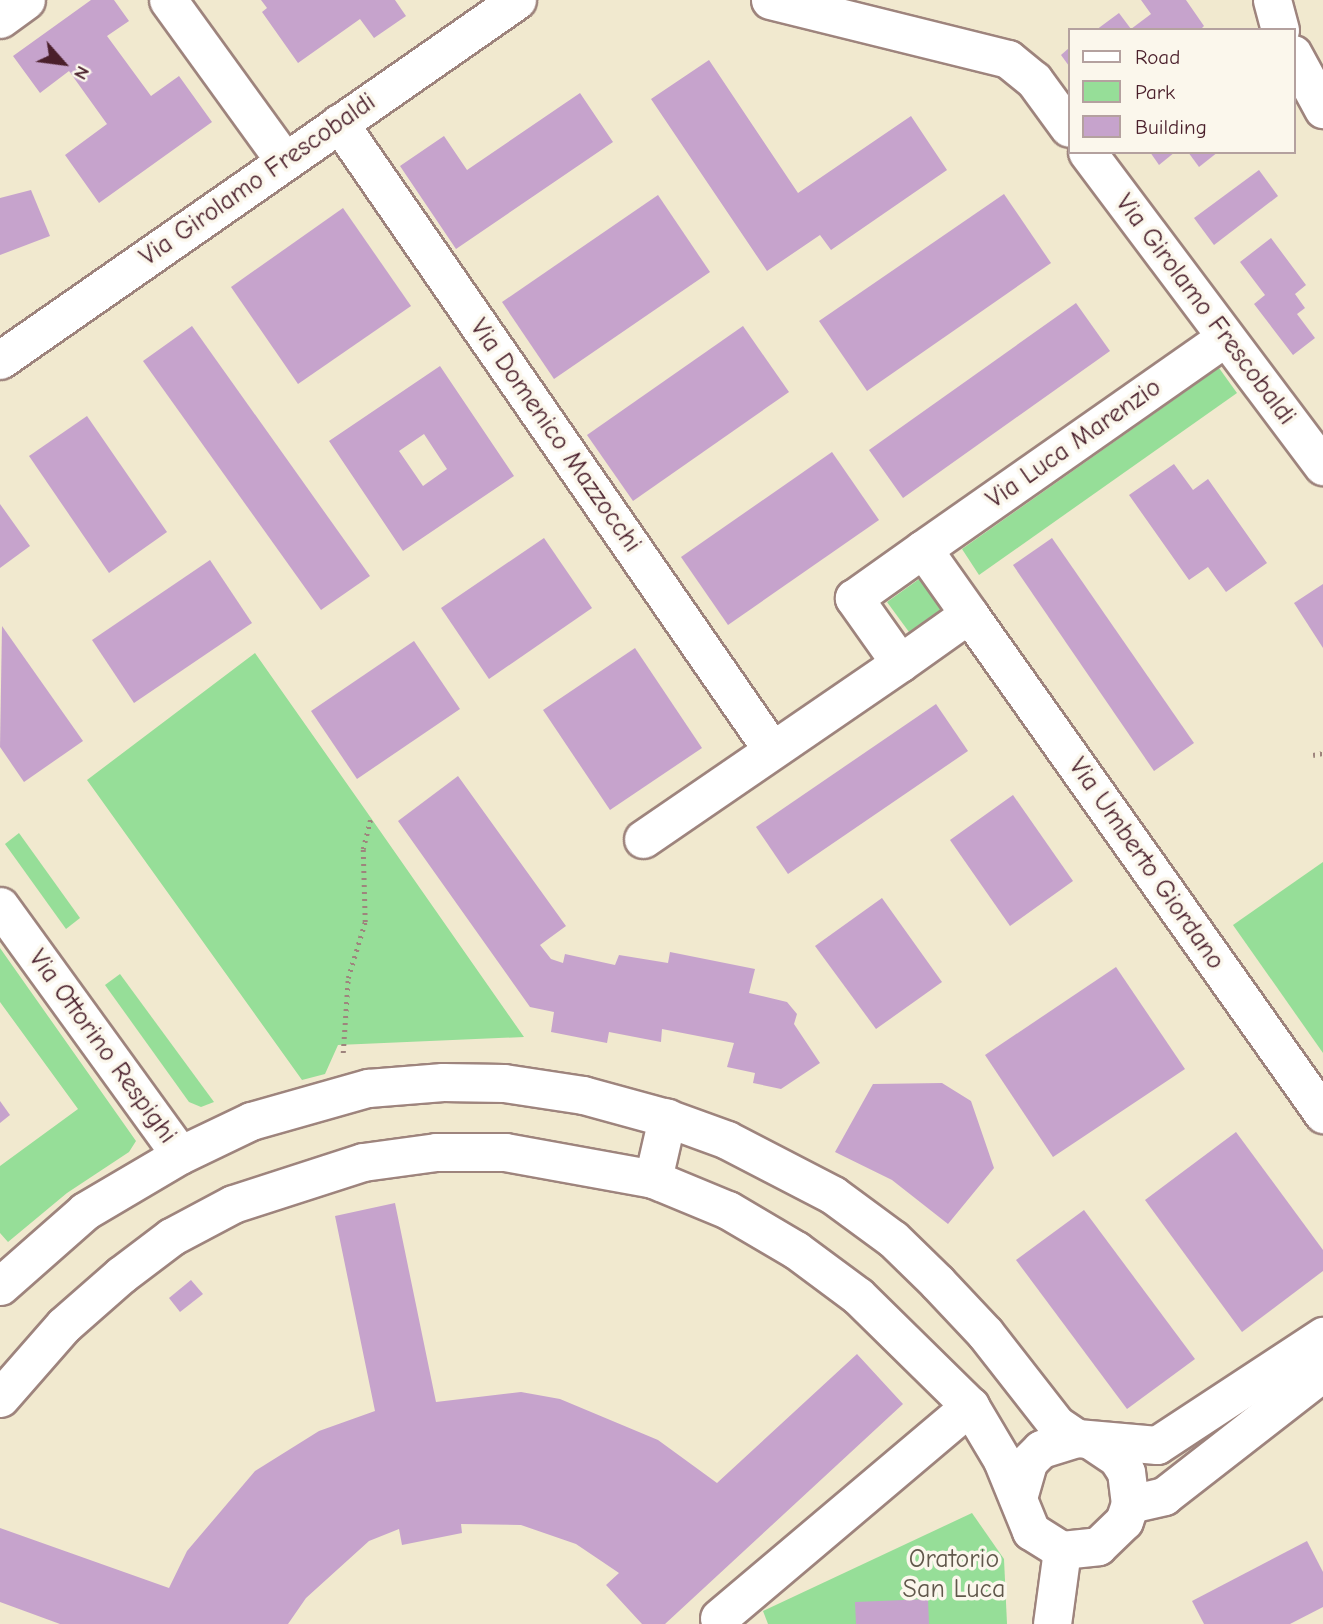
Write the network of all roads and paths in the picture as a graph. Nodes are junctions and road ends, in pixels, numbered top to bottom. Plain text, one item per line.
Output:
1 (26, 0) edge
2 (168, 0) edge
3 (517, 0) edge
4 (770, 0) edge
5 (1272, 0) edge
6 (0, 19) edge
7 (1279, 28) edge
8 (1295, 58) edge
9 (1323, 109) edge
10 (339, 123) junction
11 (1068, 127) edge
12 (1088, 154) edge
13 (284, 160) junction
14 (1224, 338) junction
15 (0, 360) edge
16 (1323, 466) edge
17 (923, 549) junction
18 (969, 614) junction
19 (900, 663) junction
20 (772, 750) junction
21 (1323, 753) edge
22 (1313, 755) dead end
23 (371, 818) dead end
24 (643, 839) dead end
25 (0, 906) edge
26 (343, 1053) dead end
27 (1323, 1114) edge
28 (667, 1118) junction
29 (180, 1155) junction
30 (653, 1179) junction
31 (0, 1286) edge
32 (1323, 1336) edge
33 (1323, 1372) edge
34 (0, 1398) edge
35 (970, 1406) junction
36 (1084, 1439) junction
37 (1018, 1498) junction
38 (1130, 1504) junction
39 (1062, 1550) junction
40 (719, 1618) dead end
41 (1052, 1624) edge

1 - 6 street
2 - 13 street
3 - 10 street, Via Girolamo Frescobaldi
4 - 11 street
5 - 7 street
8 - 9 street
10 - 13 street, Via Girolamo Frescobaldi
10 - 20 street, Via Domenico Mazzocchi
12 - 14 street, Via Girolamo Frescobaldi
13 - 15 street, Via Girolamo Frescobaldi
14 - 16 street, Via Girolamo Frescobaldi
14 - 17 street, Via Luca Marenzio
17 - 18 street
17 - 19 street, Via Luca Marenzio
18 - 19 street
18 - 27 street, Via Umberto Giordano
19 - 20 street
20 - 24 street
21 - 22 path
23 - 26 path
25 - 29 street, Via Ottorino Respighi
28 - 29 street
28 - 30 street
28 - 36 street
29 - 31 street
30 - 34 street
30 - 35 street
32 - 36 street
33 - 38 street
35 - 37 street
35 - 40 street
36 - 37 street
36 - 38 street
37 - 39 street
38 - 39 street
39 - 41 street

